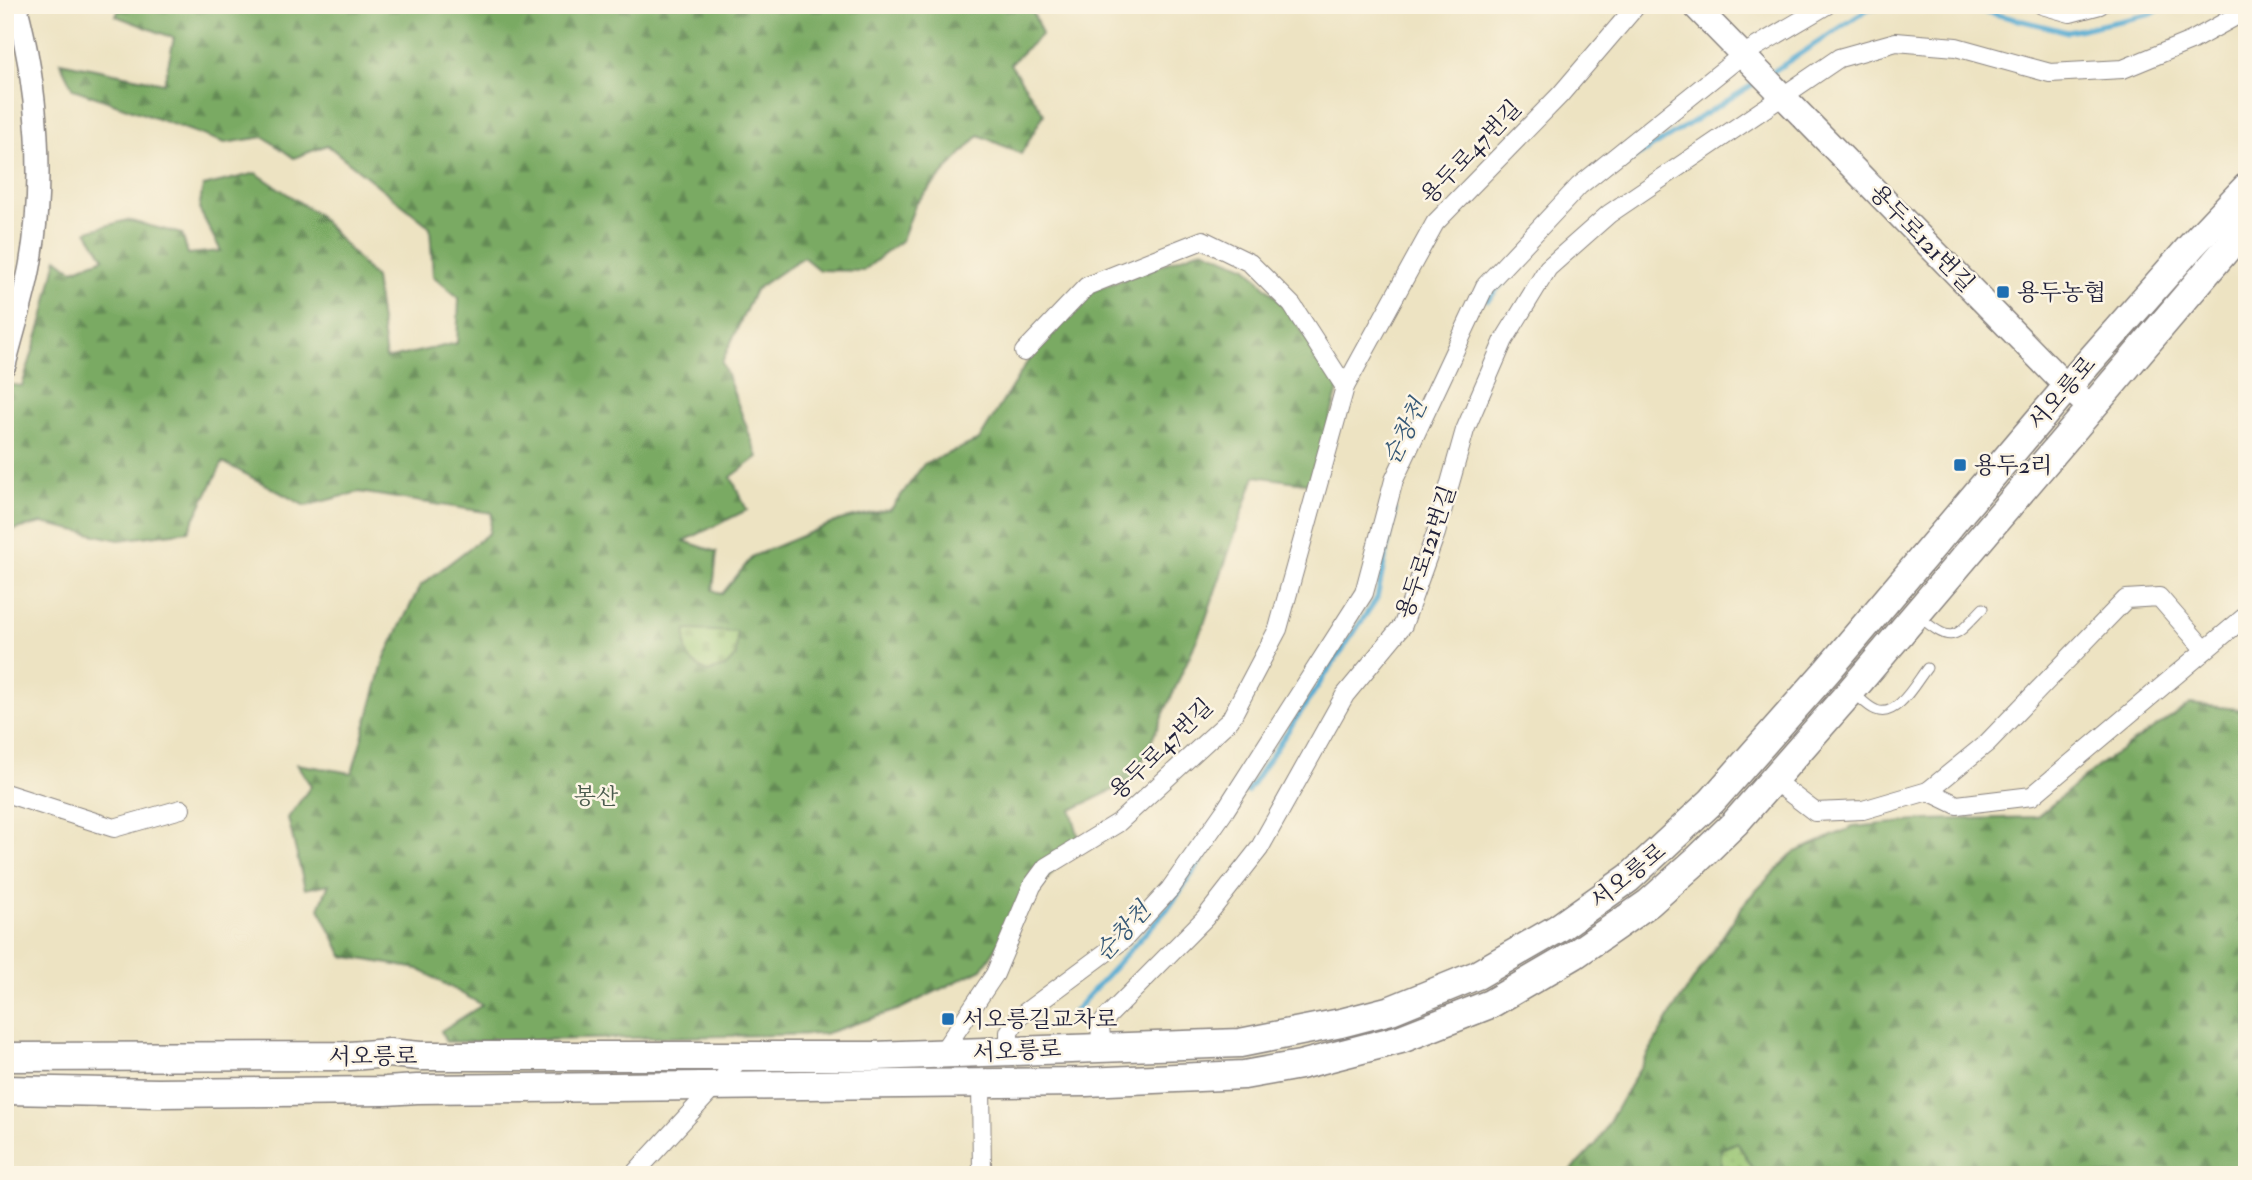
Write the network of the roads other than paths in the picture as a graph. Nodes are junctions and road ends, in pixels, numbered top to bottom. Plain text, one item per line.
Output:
1 (16, 5) edge
2 (1637, 5) edge
3 (1694, 5) edge
4 (1827, 5) edge
5 (2042, 5) edge
6 (2100, 5) edge
7 (2247, 10) edge
8 (1747, 59) junction
9 (1779, 92) junction
10 (2247, 187) edge
11 (2247, 225) edge
12 (1024, 352) dead end
13 (5, 365) edge
14 (1345, 387) junction
15 (2067, 387) junction
16 (2091, 408) junction
17 (1983, 608) dead end
18 (1915, 613) junction
19 (2247, 615) edge
20 (2205, 650) junction
21 (1927, 668) dead end
22 (1851, 691) junction
23 (1773, 780) junction
24 (1928, 791) junction
25 (5, 793) edge
26 (181, 809) dead end
27 (1102, 1047) junction
28 (1009, 1053) junction
29 (941, 1054) junction
30 (5, 1057) edge
31 (741, 1058) junction
32 (981, 1082) junction
33 (713, 1087) junction
34 (5, 1090) edge
35 (633, 1175) edge
36 (982, 1175) edge

1 - 13 street
2 - 14 street, 용두로47번길
3 - 8 main road
4 - 8 street
5 - 6 street
7 - 9 street
8 - 9 main road
8 - 28 street
9 - 15 main road, 용두로121번길
9 - 27 street, 용두로121번길
10 - 15 main road, 서오릉로
11 - 16 main road, 서오릉로
12 - 14 street
14 - 29 street, 용두로47번길
15 - 16 main road, 용두로121번길
15 - 27 main road, 서오릉로
16 - 18 main road, 서오릉로
17 - 18 lane
18 - 22 main road, 서오릉로
19 - 20 street
20 - 24 street
20 - 24 street
21 - 22 lane
22 - 23 main road, 서오릉로
23 - 24 street
23 - 32 main road, 서오릉로
25 - 26 street
27 - 28 main road, 서오릉로
28 - 29 main road, 서오릉로
29 - 31 main road, 서오릉로
30 - 31 main road, 서오릉로
31 - 33 street
32 - 33 main road, 서오릉로
32 - 36 street, 서오릉로
33 - 34 main road, 서오릉로
33 - 35 street

